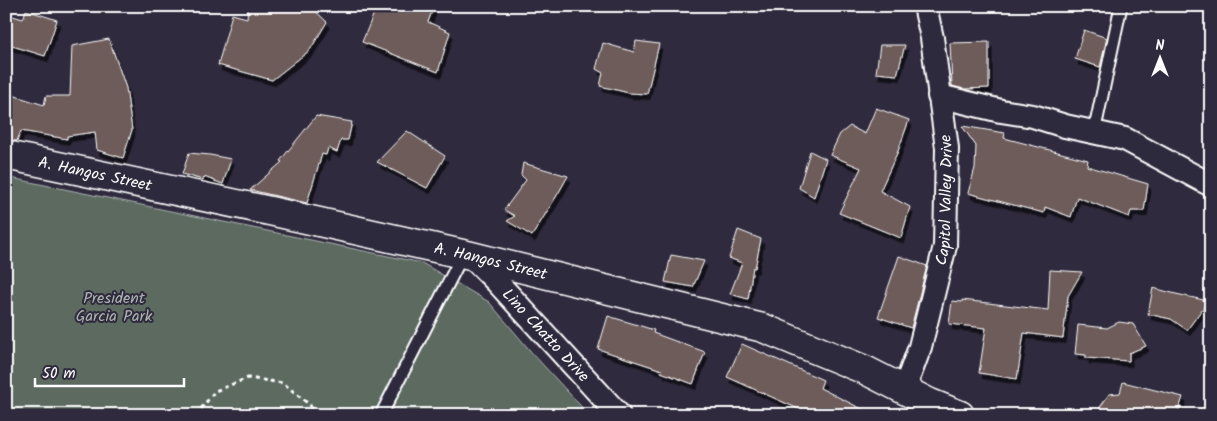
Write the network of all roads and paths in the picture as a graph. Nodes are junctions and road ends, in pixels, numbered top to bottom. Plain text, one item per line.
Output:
1 (925, 6) edge
2 (1121, 6) edge
3 (939, 96) junction
4 (1094, 132) junction
5 (6, 155) edge
6 (1211, 185) edge
7 (467, 255) junction
8 (904, 390) junction
9 (196, 415) edge
10 (314, 415) edge
11 (381, 415) edge
12 (619, 415) edge
13 (960, 415) edge

1 - 3 street, Capitol Valley Drive
2 - 4 lane
3 - 4 street
3 - 8 street, Capitol Valley Drive
4 - 6 street
5 - 7 street, A. Hangos Street
7 - 8 street, A. Hangos Street
7 - 11 lane
7 - 12 street, Lino Chatto Drive
8 - 13 street, A. Hangos Street
9 - 10 path

